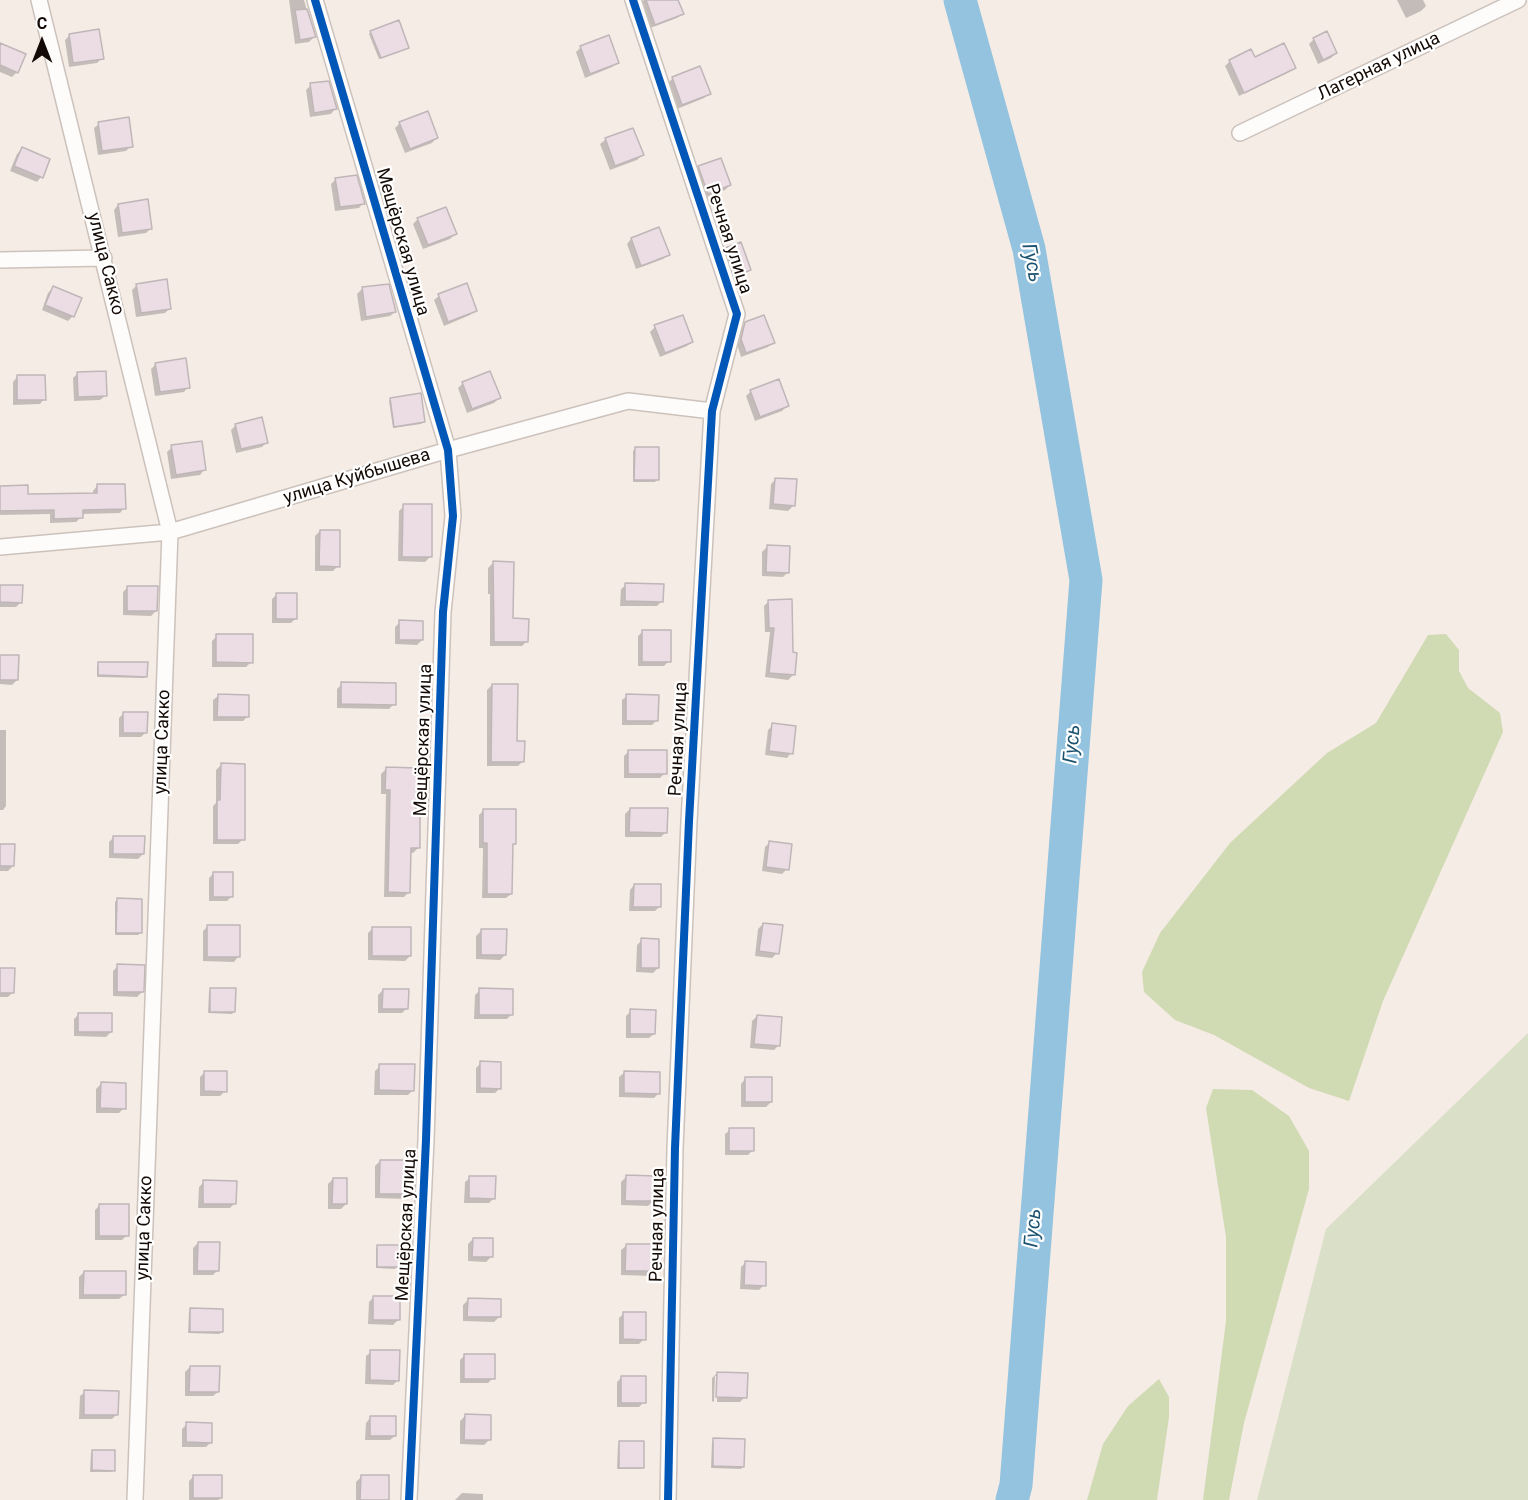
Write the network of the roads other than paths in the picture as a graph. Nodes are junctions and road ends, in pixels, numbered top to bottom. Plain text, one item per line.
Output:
1 (39, 0) edge
2 (315, 0) edge
3 (633, 0) edge
4 (1518, 0) edge
5 (1240, 133) dead end
6 (104, 258) junction
7 (0, 260) edge
8 (712, 411) junction
9 (448, 450) junction
10 (170, 532) junction
11 (0, 546) edge
12 (135, 1500) edge
13 (409, 1500) edge
14 (668, 1500) edge

1 - 6 street, улица Сакко
2 - 9 street, Мещёрская улица
3 - 8 street, Речная улица
4 - 5 street, Лагерная улица
6 - 7 street
6 - 10 street, улица Сакко
8 - 9 street, улица Куйбышева
8 - 14 street, Речная улица
9 - 10 street, улица Куйбышева
9 - 13 street, Мещёрская улица
10 - 11 street, улица Куйбышева
10 - 12 street, улица Сакко

